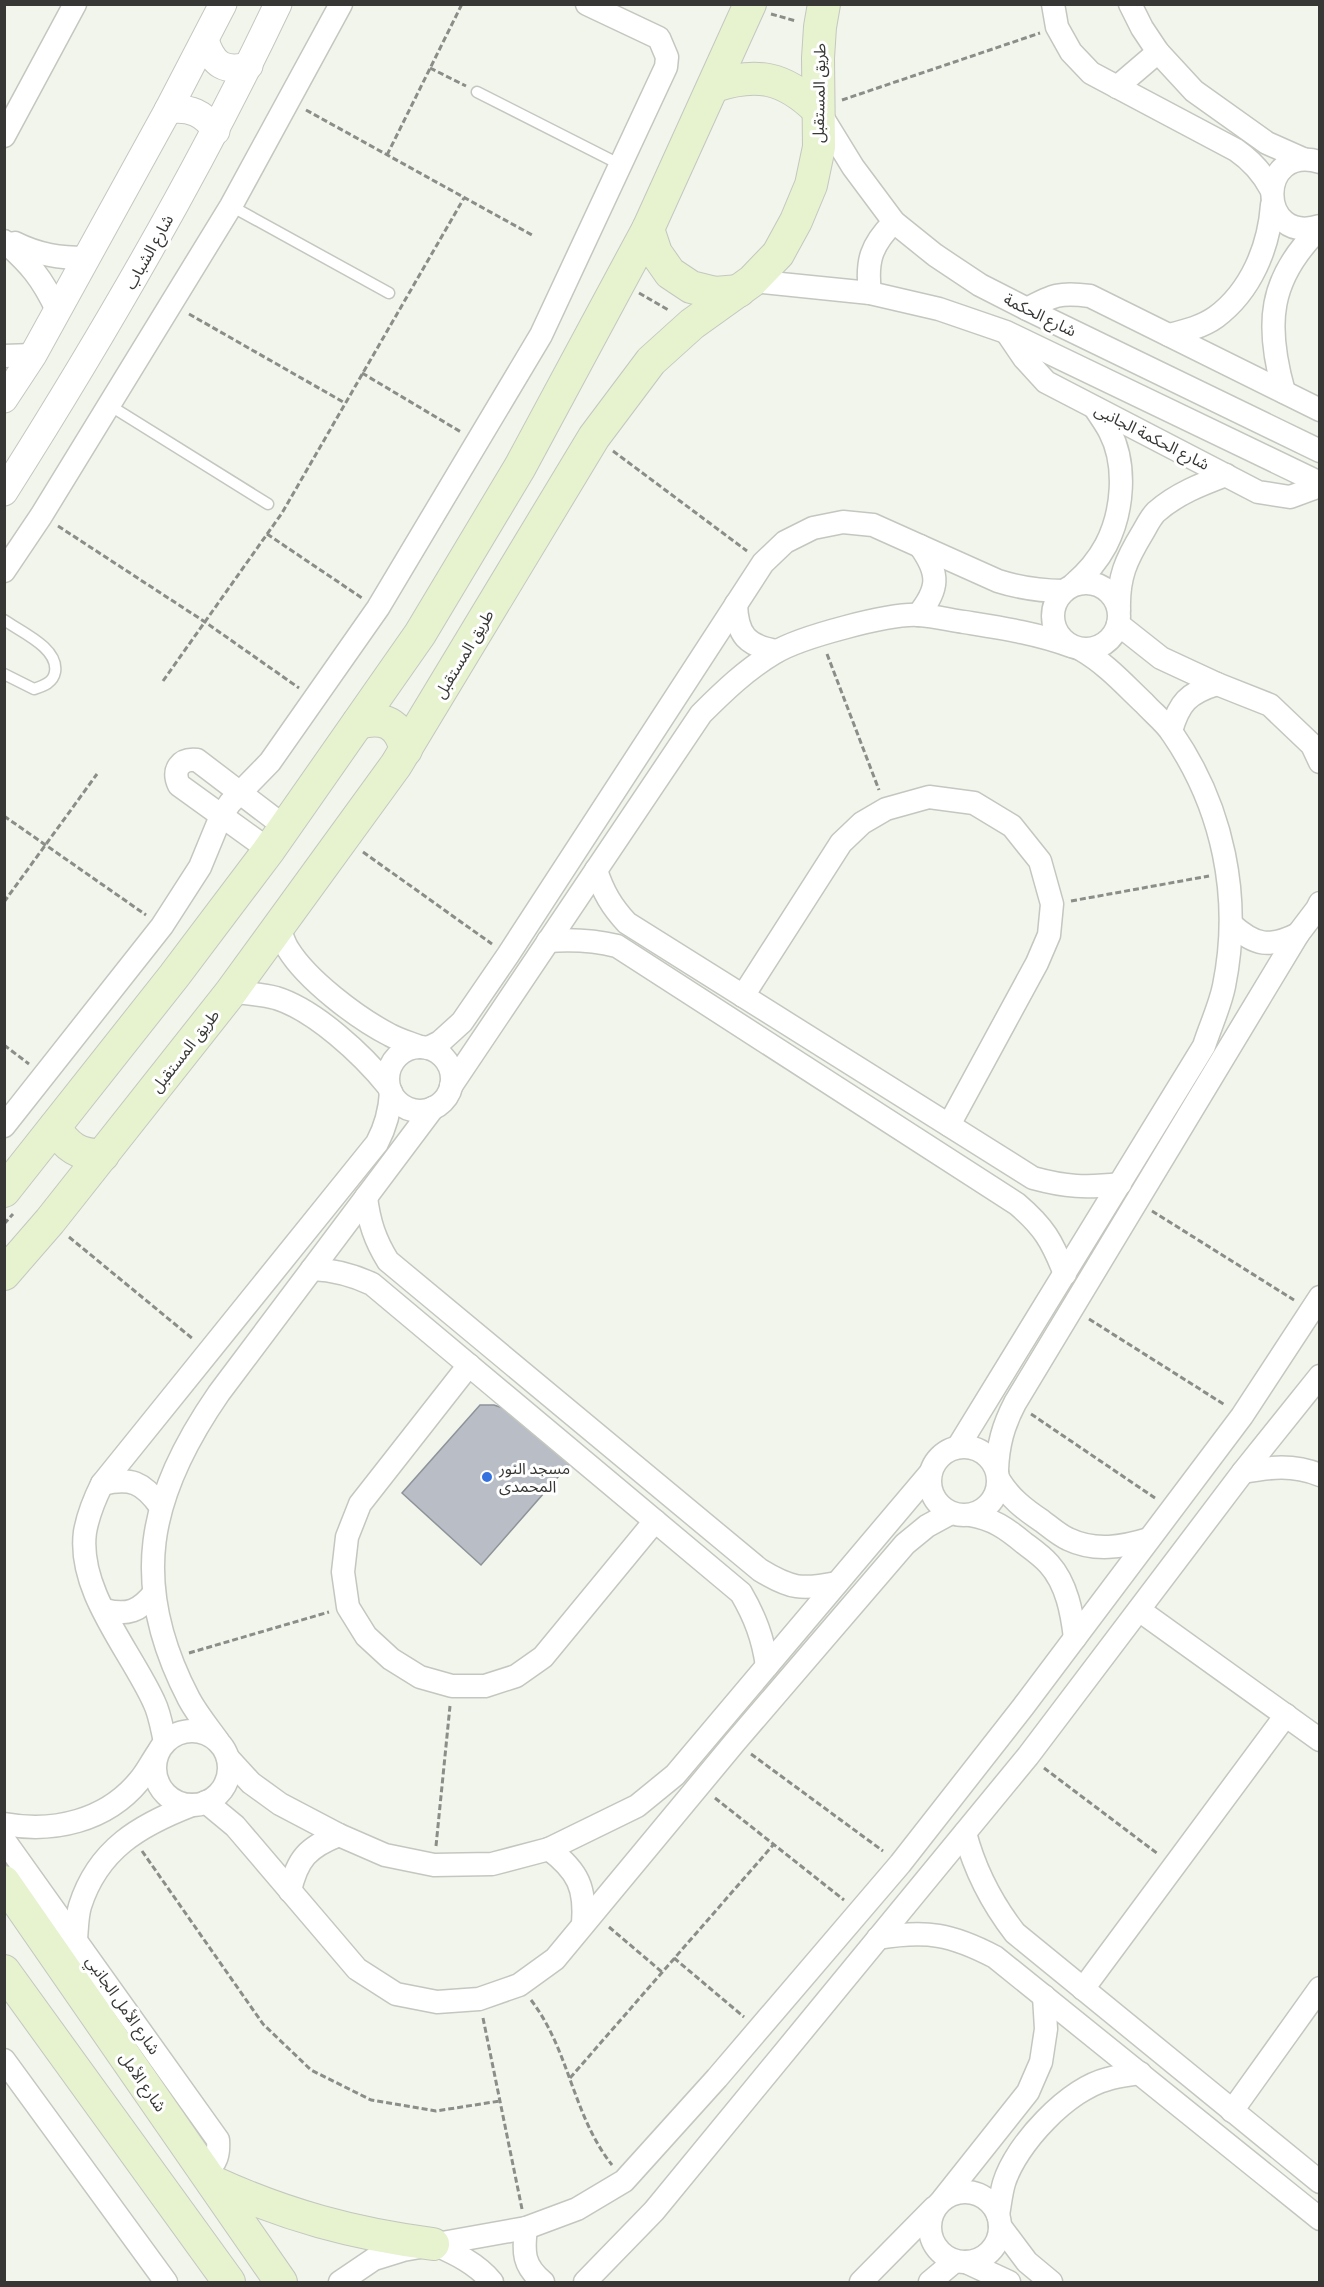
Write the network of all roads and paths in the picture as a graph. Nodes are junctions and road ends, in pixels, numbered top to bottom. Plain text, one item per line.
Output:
1 (75, 4) edge
2 (223, 4) edge
3 (278, 4) edge
4 (340, 4) edge
5 (462, 4) edge
6 (587, 4) edge
7 (1053, 4) edge
8 (1130, 4) edge
9 (749, 6) edge
10 (822, 16) edge
11 (1057, 27) junction
12 (205, 40) junction
13 (1158, 52) junction
14 (249, 66) junction
15 (430, 68) junction
16 (714, 86) junction
17 (1117, 87) junction
18 (477, 92) joint
19 (288, 100) junction
20 (817, 109) junction
21 (168, 110) junction
22 (216, 131) junction
23 (4, 136) edge
24 (387, 155) junction
25 (1311, 161) edge
26 (621, 165) junction
27 (1272, 197) junction
28 (464, 198) junction
29 (231, 206) junction
30 (894, 222) junction
31 (1320, 227) edge
32 (648, 229) junction
33 (532, 235) dead end
34 (4, 239) edge
35 (86, 258) junction
36 (620, 282) junction
37 (745, 286) junction
38 (389, 293) dead end
39 (870, 293) junction
40 (171, 304) junction
41 (1027, 309) junction
42 (57, 310) junction
43 (692, 324) junction
44 (1006, 332) junction
45 (1169, 335) junction
46 (33, 355) junction
47 (4, 356) edge
48 (362, 373) junction
49 (1284, 392) junction
50 (4, 399) edge
51 (345, 403) junction
52 (109, 405) junction
53 (1095, 407) junction
54 (1320, 410) edge
55 (594, 437) junction
56 (478, 442) junction
57 (1320, 451) edge
58 (1226, 475) junction
59 (1320, 484) edge
60 (4, 492) edge
61 (268, 504) dead end
62 (42, 516) junction
63 (267, 534) junction
64 (920, 546) junction
65 (763, 563) junction
66 (4, 571) edge
67 (1069, 588) junction
68 (736, 604) junction
69 (378, 609) junction
70 (918, 615) junction
71 (1119, 618) junction
72 (4, 620) edge
73 (205, 622) junction
74 (820, 635) junction
75 (1076, 648) junction
76 (777, 651) junction
77 (4, 674) edge
78 (163, 681) dead end
79 (1217, 684) junction
80 (314, 699) junction
81 (358, 723) junction
82 (1171, 731) junction
83 (406, 750) junction
84 (1320, 762) edge
85 (98, 774) dead end
86 (240, 792) junction
87 (886, 809) junction
88 (4, 816) edge
89 (221, 816) junction
90 (344, 838) junction
91 (277, 839) junction
92 (46, 845) junction
93 (596, 870) junction
94 (1228, 873) junction
95 (4, 902) edge
96 (1320, 903) edge
97 (1052, 904) junction
98 (1232, 924) junction
99 (162, 926) junction
100 (279, 928) junction
101 (1298, 934) junction
102 (548, 941) junction
103 (508, 955) junction
104 (231, 993) junction
105 (743, 996) junction
106 (4, 1045) edge
107 (424, 1047) junction
108 (850, 1063) junction
109 (44, 1076) junction
110 (451, 1086) junction
111 (835, 1087) junction
112 (390, 1089) junction
113 (433, 1108) junction
114 (949, 1125) junction
115 (4, 1126) edge
116 (55, 1127) junction
117 (103, 1155) junction
118 (1006, 1161) junction
119 (1120, 1184) junction
120 (989, 1186) junction
121 (4, 1191) edge
122 (366, 1197) junction
123 (1137, 1202) junction
124 (50, 1221) junction
125 (312, 1269) junction
126 (4, 1274) edge
127 (1065, 1274) junction
128 (1315, 1304) edge
129 (1072, 1308) junction
130 (209, 1352) junction
131 (469, 1365) junction
132 (1320, 1376) edge
133 (1015, 1403) junction
134 (1242, 1416) junction
135 (596, 1434) junction
136 (958, 1447) junction
137 (578, 1457) junction
138 (1243, 1472) junction
139 (931, 1473) junction
140 (998, 1475) junction
141 (1320, 1475) edge
142 (102, 1484) junction
143 (160, 1506) junction
144 (1172, 1509) junction
145 (961, 1514) junction
146 (655, 1521) junction
147 (1149, 1539) junction
148 (837, 1584) junction
149 (154, 1593) junction
150 (348, 1607) junction
151 (105, 1610) junction
152 (1139, 1610) junction
153 (1075, 1638) junction
154 (170, 1658) junction
155 (767, 1666) junction
156 (452, 1686) junction
157 (1023, 1707) junction
158 (1286, 1716) junction
159 (1050, 1727) junction
160 (1320, 1740) edge
161 (735, 1742) junction
162 (161, 1748) junction
163 (223, 1750) junction
164 (1028, 1756) junction
165 (699, 1785) junction
166 (199, 1803) junction
167 (4, 1824) edge
168 (965, 1833) junction
169 (131, 1834) junction
170 (339, 1835) junction
171 (4, 1840) edge
172 (774, 1845) junction
173 (549, 1849) junction
174 (900, 1864) junction
175 (434, 1865) junction
176 (1174, 1866) junction
177 (4, 1882) edge
178 (290, 1891) junction
179 (859, 1912) junction
180 (588, 1919) junction
181 (878, 1938) junction
182 (76, 1939) junction
183 (674, 1958) junction
184 (4, 1971) edge
185 (662, 1972) junction
186 (519, 1985) junction
187 (1320, 1988) edge
188 (1083, 1989) junction
189 (1044, 1996) junction
190 (479, 1999) junction
191 (760, 2029) junction
192 (4, 2060) edge
193 (1140, 2073) junction
194 (570, 2078) junction
195 (717, 2078) junction
196 (744, 2100) junction
197 (500, 2101) junction
198 (1232, 2111) junction
199 (1275, 2146) junction
200 (1256, 2168) junction
201 (208, 2177) junction
202 (624, 2181) junction
203 (1320, 2182) edge
204 (939, 2203) junction
205 (1320, 2219) edge
206 (999, 2220) junction
207 (526, 2228) junction
208 (433, 2244) junction
209 (960, 2262) junction
210 (166, 2283) edge
211 (229, 2283) edge
212 (281, 2283) edge
213 (340, 2283) edge
214 (492, 2283) edge
215 (543, 2283) edge
216 (585, 2283) edge
217 (861, 2283) edge
218 (930, 2283) edge
219 (1009, 2283) edge
220 (1051, 2283) edge

1 - 23 street
2 - 12 street
3 - 14 street, شارع الشباب
4 - 19 street
5 - 15 path
6 - 26 street
7 - 11 street
8 - 13 street
9 - 10 path
9 - 16 main road
10 - 20 main road, طريق المستقبل
11 - 17 street
11 - 20 path
12 - 14 street
12 - 21 street
13 - 17 street
13 - 25 street
14 - 22 street, شارع الشباب
15 - 18 path
15 - 24 path
16 - 20 main road
16 - 32 main road
17 - 27 street
18 - 26 lane
19 - 24 path
19 - 29 street
20 - 30 street, شارع الحكمة
20 - 37 main road, طريق المستقبل
21 - 22 street
21 - 35 street
22 - 60 street, شارع الشباب
24 - 28 path
25 - 27 street
26 - 56 street
27 - 31 street
27 - 45 street
28 - 33 path
28 - 48 path
29 - 38 lane
29 - 40 street
30 - 39 street
30 - 41 street, شارع الحكمة
31 - 49 street
32 - 36 main road
32 - 37 main road
34 - 35 street
34 - 42 street
35 - 42 street
36 - 43 path
36 - 81 main road
37 - 39 street, شارع الحكمة
37 - 43 main road, طريق المستقبل
39 - 44 street, شارع الحكمة
40 - 51 path
40 - 52 street
41 - 45 street
41 - 57 street, شارع الحكمة
42 - 46 street
43 - 55 main road, طريق المستقبل
44 - 53 street, شارع الحكمة الجانبى
44 - 59 street, شارع الحكمة
45 - 49 street
46 - 47 street
46 - 50 street
48 - 51 path
48 - 56 path
49 - 54 street
51 - 63 path
52 - 61 lane
52 - 62 street
53 - 58 street, شارع الحكمة الجانبى
53 - 67 street
55 - 65 path
55 - 83 main road, طريق المستقبل
56 - 69 street
58 - 59 street, شارع الحكمة الجانبى
58 - 71 street
62 - 66 street
62 - 73 path
63 - 69 path
63 - 73 path
64 - 65 street
64 - 67 street
64 - 70 street
65 - 68 street
67 - 71 street
67 - 75 street
68 - 76 street
68 - 103 street
69 - 80 street
70 - 74 street
70 - 75 street
71 - 75 street
71 - 79 street
72 - 77 lane
73 - 78 path
73 - 80 path
74 - 76 street
74 - 87 path
75 - 82 street
76 - 93 street
79 - 82 street
79 - 84 street
80 - 86 street
81 - 83 main road
81 - 91 main road
82 - 94 street
83 - 90 main road, طريق المستقبل
85 - 92 path
86 - 89 street
86 - 89 street
86 - 91 street
87 - 97 street
87 - 105 street
88 - 92 path
89 - 91 street
89 - 99 street
90 - 100 main road, طريق المستقبل
90 - 103 path
91 - 116 main road
92 - 95 path
92 - 99 path
93 - 102 street
93 - 105 street
94 - 97 path
94 - 98 street
96 - 101 street
97 - 114 street
98 - 101 street
98 - 119 street
99 - 109 street
100 - 104 main road, طريق المستقبل
100 - 107 street
101 - 123 street
102 - 110 street
102 - 111 street
103 - 107 street
104 - 112 street
104 - 117 main road, طريق المستقبل
105 - 108 street
106 - 109 path
107 - 110 street
107 - 112 street
108 - 111 street
108 - 114 street
109 - 115 street
110 - 113 street
111 - 120 street
112 - 113 street
112 - 130 street
113 - 122 street
114 - 118 street
116 - 117 main road
116 - 121 main road
117 - 124 main road, طريق المستقبل
118 - 119 street
118 - 120 street
119 - 127 street
120 - 127 street
122 - 125 street
122 - 135 street
123 - 128 path
123 - 129 street
124 - 126 main road, طريق المستقبل
124 - 130 path
125 - 131 street
125 - 143 street
127 - 136 street
128 - 134 street
129 - 133 street
129 - 134 path
130 - 142 street
131 - 137 street
131 - 150 street
132 - 138 street
133 - 140 street
133 - 144 path
134 - 144 street
135 - 137 street
135 - 148 street
136 - 139 street
136 - 140 street
137 - 146 street
138 - 141 street
138 - 152 street
139 - 145 street
139 - 148 street
140 - 145 street
140 - 147 street
142 - 143 street
142 - 151 street
143 - 149 street
144 - 147 street
145 - 153 street
145 - 161 street
146 - 155 street
146 - 156 street
147 - 153 street
148 - 155 street
149 - 151 street
149 - 154 street
150 - 154 path
150 - 156 street
151 - 162 street
152 - 158 street
152 - 159 street
153 - 157 street
154 - 163 street
155 - 173 street
156 - 175 path
157 - 159 street
157 - 174 street
158 - 160 street
158 - 176 street
159 - 164 street
161 - 165 street
161 - 174 path
162 - 163 street
162 - 166 street
162 - 167 street
163 - 166 street
163 - 170 street
164 - 168 street
164 - 176 path
165 - 172 path
165 - 180 street
166 - 169 street
166 - 178 street
168 - 181 street
168 - 188 street
169 - 182 street
169 - 197 path
170 - 175 street
170 - 178 street
171 - 182 street, شارع الأمل الجانبي
172 - 179 path
172 - 183 path
173 - 175 street
173 - 180 street
174 - 179 street
176 - 188 street
177 - 201 main road, شارع الأمل
178 - 190 street
179 - 191 street
180 - 185 path
180 - 186 street
181 - 189 street
181 - 196 street
182 - 201 street, شارع الأمل الجانبي
183 - 185 path
183 - 191 path
184 - 211 main road
185 - 194 path
186 - 190 street
186 - 194 path
187 - 198 street
188 - 198 street
189 - 193 street
189 - 204 street
190 - 197 path
191 - 195 street
192 - 210 street
193 - 200 street
193 - 206 street
194 - 202 path
195 - 196 street
195 - 202 street
196 - 216 street
197 - 207 path
198 - 199 street
199 - 200 street
199 - 203 street
200 - 205 street
201 - 208 main road
201 - 212 main road, شارع الأمل
202 - 207 street
204 - 206 street
204 - 209 street
204 - 217 street
206 - 209 street
206 - 220 street
207 - 208 street
207 - 215 street
208 - 213 street
208 - 214 street
209 - 218 street
209 - 219 street

